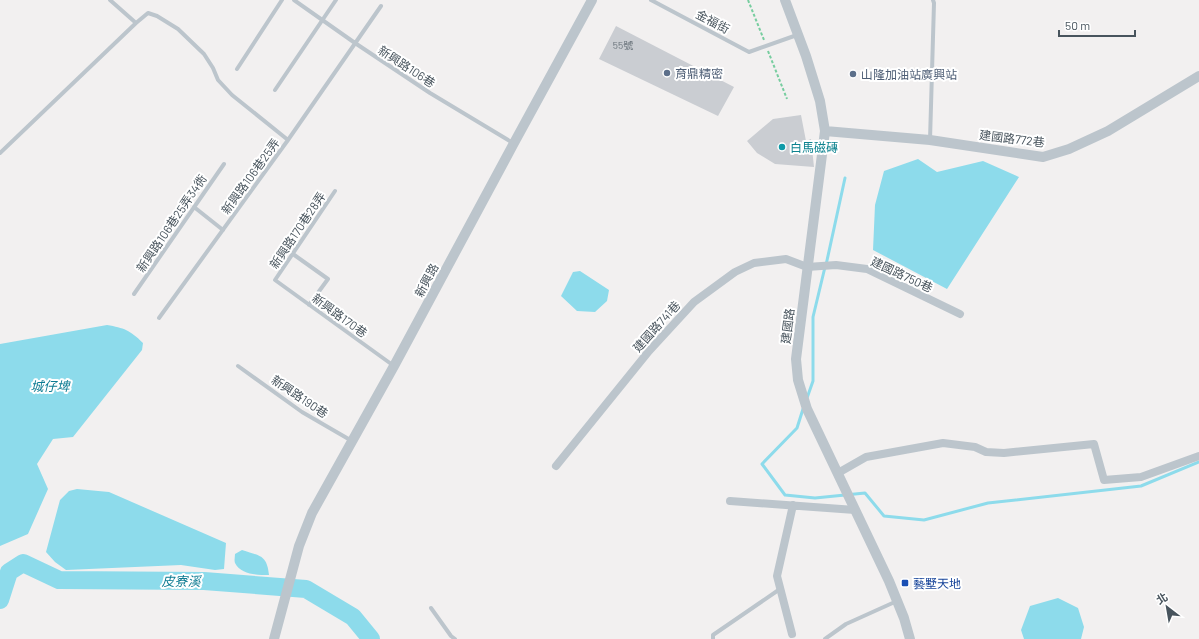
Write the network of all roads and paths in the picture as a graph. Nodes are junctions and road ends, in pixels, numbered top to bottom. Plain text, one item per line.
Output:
1 (110, 0) edge
2 (282, 0) edge
3 (294, 0) edge
4 (336, 0) edge
5 (592, 0) edge
6 (651, 0) edge
7 (748, 0) edge
8 (785, 0) edge
9 (933, 0) edge
10 (381, 6) dead end
11 (322, 20) junction
12 (136, 23) junction
13 (798, 35) junction
14 (355, 43) junction
15 (766, 46) junction
16 (238, 69) dead end
17 (1199, 76) edge
18 (275, 90) dead end
19 (787, 99) dead end
20 (826, 131) junction
21 (288, 140) junction
22 (930, 140) junction
23 (514, 143) junction
24 (0, 153) edge
25 (224, 164) dead end
26 (335, 191) dead end
27 (194, 207) junction
28 (223, 230) junction
29 (293, 254) junction
30 (807, 267) junction
31 (275, 280) joint
32 (134, 294) dead end
33 (309, 305) junction
34 (960, 314) dead end
35 (159, 318) dead end
36 (238, 366) dead end
37 (394, 366) junction
38 (352, 441) junction
39 (1199, 456) edge
40 (556, 466) dead end
41 (838, 473) junction
42 (730, 501) dead end
43 (793, 505) junction
44 (856, 510) junction
45 (781, 588) junction
46 (897, 601) junction
47 (431, 608) dead end
48 (792, 634) dead end
49 (274, 639) edge
50 (455, 639) edge
51 (713, 639) edge
52 (825, 639) edge
53 (910, 639) edge

1 - 12 lane
2 - 16 lane
3 - 11 lane, 新興路106巷
4 - 11 lane
5 - 23 street, 新興路
6 - 15 lane, 金福街
7 - 15 path
8 - 13 street, 建國路
9 - 22 lane
10 - 14 lane, 新興路106巷25弄
11 - 14 lane, 新興路106巷
11 - 18 lane
12 - 21 lane
12 - 24 lane
13 - 15 lane, 金福街
13 - 20 street, 建國路
14 - 21 lane, 新興路106巷25弄
14 - 23 lane, 新興路106巷
15 - 19 path
17 - 22 street, 建國路772巷
20 - 22 street, 建國路772巷
20 - 30 street, 建國路
21 - 28 lane, 新興路106巷25弄
23 - 37 street, 新興路
25 - 27 lane, 新興路106巷25弄34衖
26 - 29 lane, 新興路170巷28弄
27 - 28 lane
27 - 32 lane, 新興路106巷25弄34衖
28 - 35 lane, 新興路106巷25弄
29 - 31 lane, 新興路170巷28弄
29 - 33 lane
30 - 34 street, 建國路750巷
30 - 40 street, 建國路741巷
30 - 41 street, 建國路
31 - 33 lane, 新興路170巷
33 - 37 lane, 新興路170巷
36 - 38 lane, 新興路190巷
37 - 38 street, 新興路
38 - 49 street, 新興路
39 - 41 street
41 - 44 street, 建國路
42 - 43 street
43 - 44 street
43 - 45 street
44 - 46 street, 建國路
45 - 48 street
45 - 51 lane
46 - 52 lane
46 - 53 street, 建國路
47 - 50 lane

